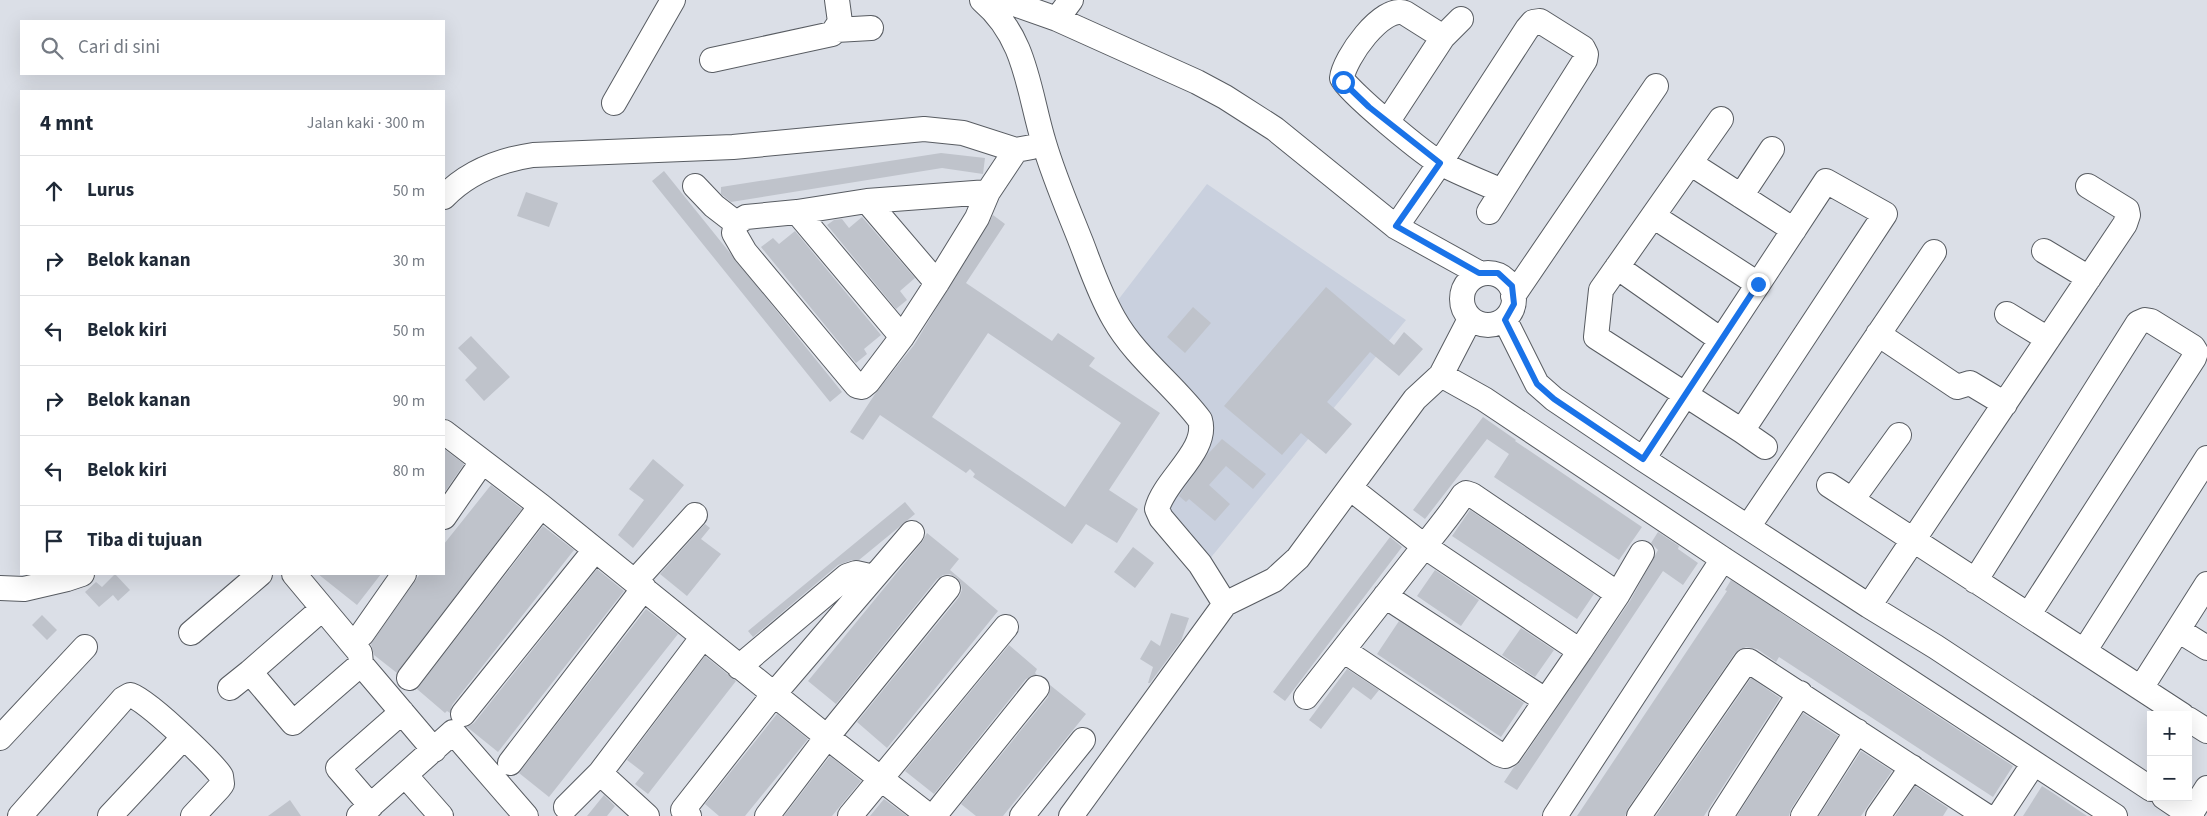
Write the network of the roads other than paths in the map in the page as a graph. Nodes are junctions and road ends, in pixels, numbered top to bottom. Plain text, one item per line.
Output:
1 (673, 0) edge
2 (837, 0) edge
3 (982, 0) edge
4 (1002, 0) edge
5 (1071, 0) edge
6 (1461, 19) dead end
7 (1057, 20) junction
8 (871, 28) dead end
9 (836, 30) junction
10 (1443, 37) junction
11 (712, 60) dead end
12 (1656, 86) dead end
13 (614, 103) dead end
14 (1721, 119) dead end
15 (1388, 121) junction
16 (1044, 145) junction
17 (1772, 149) dead end
18 (1016, 150) junction
19 (1440, 163) junction
20 (1690, 163) junction
21 (695, 186) dead end
22 (2088, 186) dead end
23 (1502, 191) junction
24 (988, 192) junction
25 (445, 196) edge
26 (1741, 196) junction
27 (867, 201) junction
28 (797, 212) junction
29 (1489, 212) dead end
30 (1653, 216) junction
31 (736, 223) junction
32 (1396, 226) junction
33 (1794, 230) junction
34 (2044, 251) dead end
35 (1934, 252) dead end
36 (1617, 267) junction
37 (1479, 273) junction
38 (2089, 278) junction
39 (936, 283) junction
40 (1758, 284) junction
41 (1513, 296) junction
42 (2006, 314) dead end
43 (1470, 319) junction
44 (1505, 320) junction
45 (1878, 334) junction
46 (902, 337) junction
47 (2048, 339) junction
48 (1722, 340) junction
49 (1441, 375) junction
50 (1685, 396) junction
51 (2005, 404) junction
52 (1742, 431) junction
53 (445, 433) edge
54 (1899, 435) dead end
55 (1765, 447) dead end
56 (2207, 458) edge
57 (1643, 459) junction
58 (482, 462) junction
59 (1829, 485) dead end
60 (1350, 488) junction
61 (1852, 500) junction
62 (541, 506) junction
63 (695, 515) dead end
64 (445, 516) edge
65 (1748, 527) junction
66 (912, 533) dead end
67 (1914, 540) junction
68 (1424, 546) junction
69 (595, 550) junction
70 (1642, 553) dead end
71 (1723, 559) junction
72 (78, 575) edge
73 (259, 575) edge
74 (295, 575) edge
75 (403, 575) edge
76 (874, 577) junction
77 (1975, 580) junction
78 (2207, 584) edge
79 (639, 585) junction
80 (0, 588) edge
81 (948, 588) dead end
82 (1618, 594) junction
83 (1386, 596) junction
84 (1225, 604) junction
85 (1869, 606) junction
86 (322, 608) junction
87 (2029, 614) junction
88 (1006, 626) dead end
89 (2178, 630) junction
90 (190, 633) dead end
91 (362, 634) dead end
92 (702, 638) junction
93 (85, 647) dead end
94 (2207, 648) edge
95 (1344, 650) junction
96 (2085, 650) junction
97 (1580, 651) junction
98 (361, 664) junction
99 (739, 667) junction
100 (250, 672) junction
101 (408, 678) dead end
102 (230, 688) dead end
103 (1037, 688) dead end
104 (2141, 688) junction
105 (1800, 693) junction
106 (774, 694) junction
107 (1306, 697) dead end
108 (1545, 700) junction
109 (2176, 711) edge
110 (402, 712) junction
111 (463, 714) dead end
112 (2192, 722) edge
113 (1857, 731) junction
114 (2207, 731) edge
115 (827, 737) junction
116 (0, 738) edge
117 (183, 738) junction
118 (1083, 740) dead end
119 (434, 750) junction
120 (510, 763) dead end
121 (2034, 763) junction
122 (1912, 767) junction
123 (600, 773) junction
124 (405, 775) junction
125 (880, 778) junction
126 (2147, 786) edge
127 (2207, 788) edge
128 (2170, 801) edge
129 (566, 808) dead end
130 (1961, 809) edge
131 (365, 811) edge
132 (683, 814) edge
133 (2191, 815) edge
134 (20, 816) edge
135 (110, 816) edge
136 (193, 816) edge
137 (441, 816) edge
138 (526, 816) edge
139 (647, 816) edge
140 (767, 816) edge
141 (850, 816) edge
142 (929, 816) edge
143 (934, 816) edge
144 (1022, 816) edge
145 (1071, 816) edge
146 (1555, 816) edge
147 (1639, 816) edge
148 (1721, 816) edge
149 (1803, 816) edge
150 (1878, 816) edge
151 (1986, 816) edge
152 (2000, 816) edge
153 (2115, 816) edge

1 - 13 street
2 - 9 street
3 - 16 street
4 - 7 street
5 - 7 street
6 - 10 street
7 - 32 street
8 - 9 street
9 - 11 street
10 - 15 street
10 - 15 street
12 - 41 street
14 - 20 street
15 - 19 street
16 - 18 street
16 - 84 street
17 - 26 street
18 - 24 street
18 - 25 street
19 - 23 street
19 - 23 street
19 - 32 street
20 - 26 street
20 - 30 street
21 - 31 street
22 - 38 street
23 - 29 street
24 - 27 street
24 - 39 street
26 - 33 street
27 - 28 street
27 - 39 street
28 - 31 street
28 - 46 street
30 - 36 street
30 - 40 street
31 - 46 street
32 - 37 street
33 - 40 street
33 - 52 street
34 - 38 street
35 - 45 street
36 - 48 street
36 - 50 street
37 - 41 street
37 - 43 street
38 - 47 street
39 - 46 street
40 - 48 street
41 - 44 street
42 - 47 street
43 - 44 street
43 - 49 street
44 - 57 street
45 - 51 street
45 - 65 street
47 - 51 street
48 - 50 street
49 - 60 street
49 - 71 street
50 - 52 street
50 - 57 street
51 - 67 street
52 - 55 street
53 - 58 street
54 - 61 street
56 - 96 street
57 - 65 street
58 - 62 street
58 - 64 street
59 - 61 street
60 - 68 street
60 - 84 street
61 - 67 street
62 - 69 street
62 - 101 street
63 - 79 street
65 - 85 street
66 - 76 street
67 - 77 street
67 - 85 street
68 - 82 street
68 - 83 street
68 - 97 street
69 - 79 street
69 - 111 street
70 - 82 street
71 - 121 street
71 - 146 street
72 - 80 street
73 - 90 street
74 - 86 street
75 - 91 street
76 - 99 street
76 - 106 street
77 - 87 street
77 - 87 street
78 - 89 street
79 - 92 street
79 - 120 street
81 - 115 street
82 - 97 street
83 - 95 street
83 - 108 street
84 - 145 street
85 - 126 street
86 - 98 street
86 - 100 street
87 - 96 street
88 - 125 street
89 - 94 street
89 - 104 street
92 - 99 street
92 - 123 street
93 - 116 street
95 - 107 street
95 - 108 street
96 - 104 street
97 - 108 street
98 - 100 street
98 - 110 street
99 - 106 street
100 - 102 street
103 - 143 street
104 - 109 street
105 - 113 street
105 - 147 street
105 - 148 street
106 - 115 street
106 - 132 street
110 - 119 street
110 - 131 street
112 - 114 street
113 - 122 street
113 - 149 street
115 - 125 street
115 - 140 street
117 - 134 street
117 - 135 street
117 - 136 street
118 - 144 street
119 - 124 street
119 - 138 street
121 - 152 street
121 - 153 street
122 - 130 street
122 - 150 street
123 - 129 street
123 - 139 street
124 - 131 street
124 - 137 street
125 - 141 street
125 - 142 street
127 - 133 street
128 - 133 street
130 - 151 street

